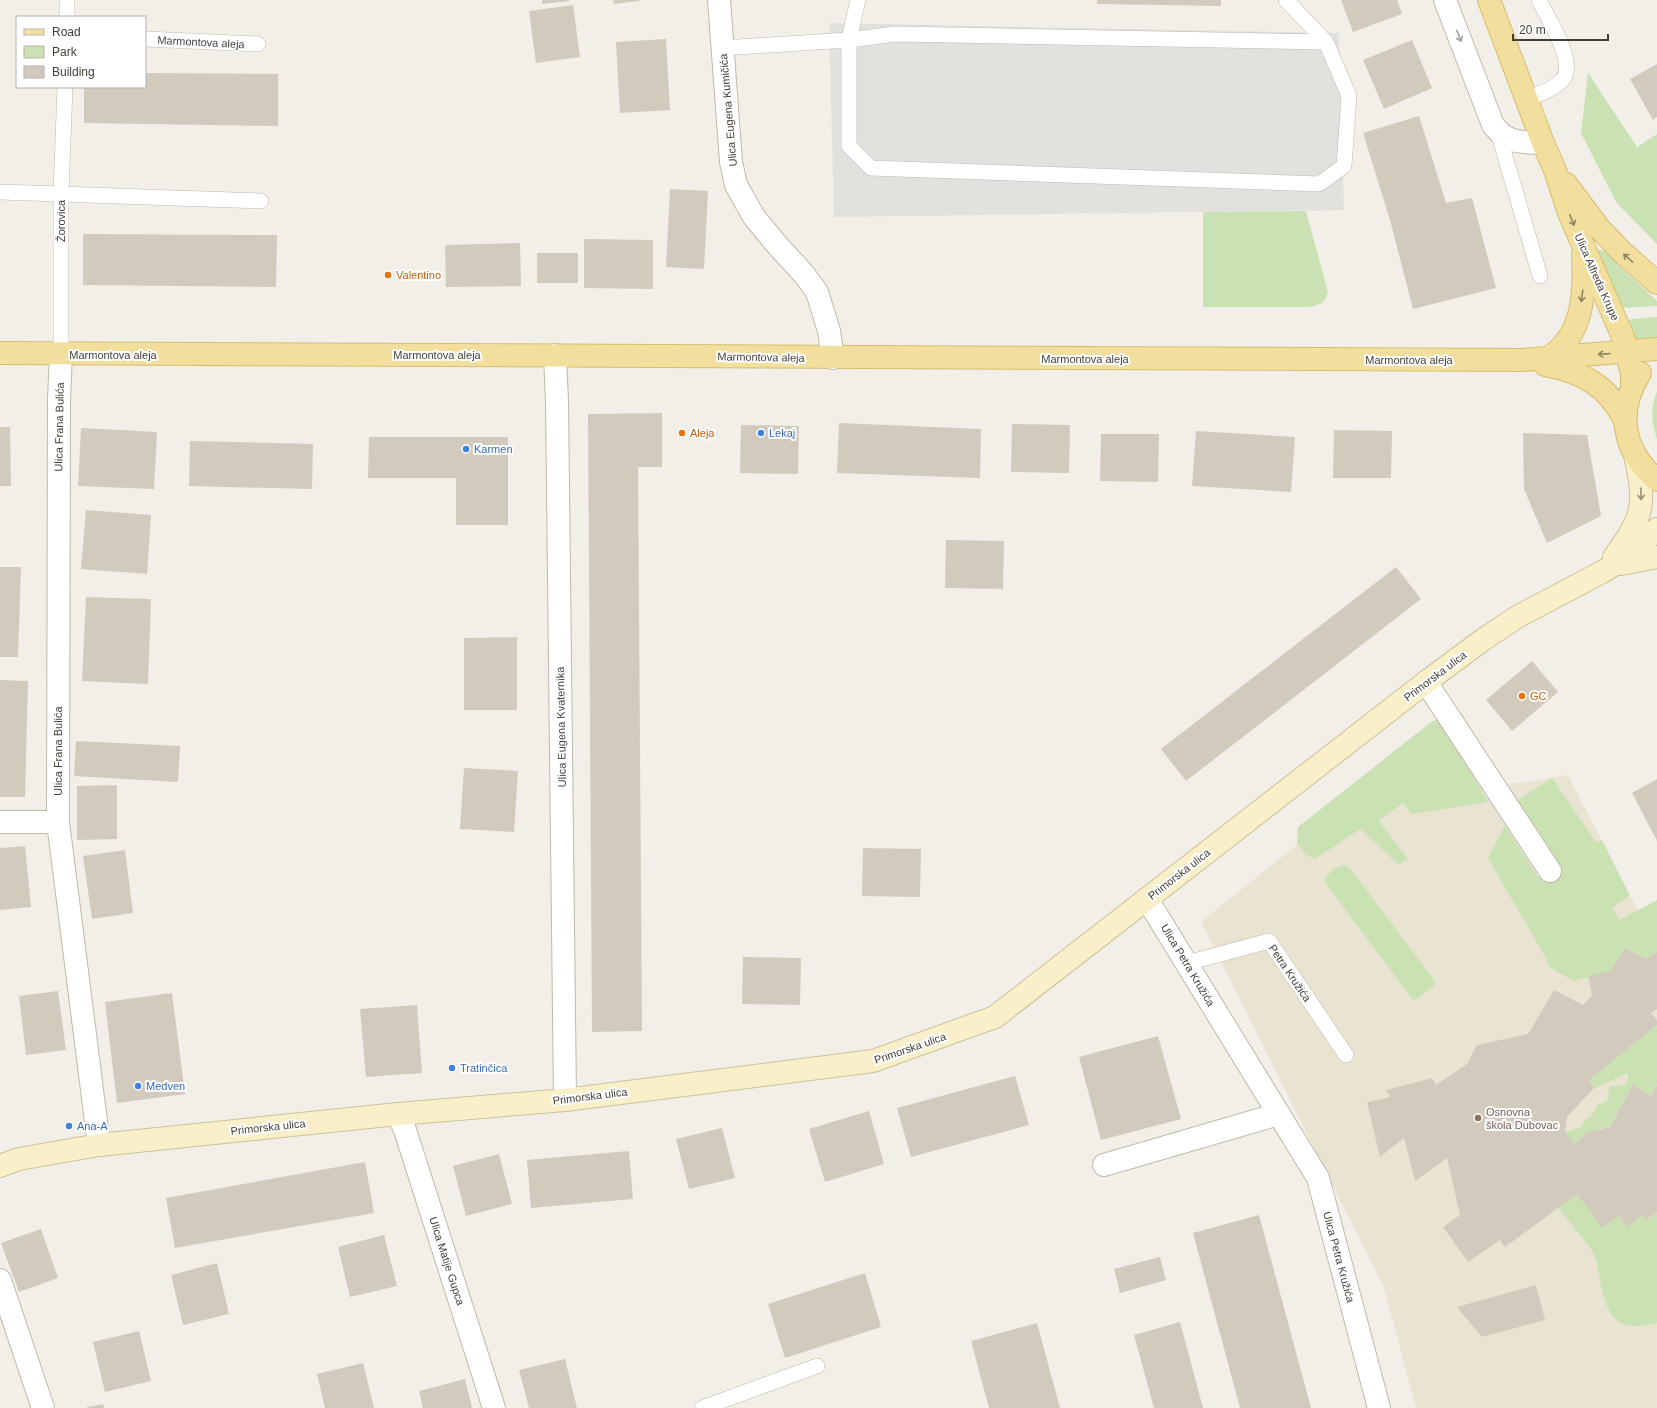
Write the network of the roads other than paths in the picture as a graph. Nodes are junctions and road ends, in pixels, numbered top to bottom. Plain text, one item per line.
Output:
1 (67, 0) edge
2 (719, 0) edge
3 (858, 0) edge
4 (1286, 0) edge
5 (1445, 0) edge
6 (1489, 0) edge
7 (1539, 0) edge
8 (67, 16) edge
9 (146, 39) edge
10 (849, 40) junction
11 (1326, 42) junction
12 (258, 44) dead end
13 (722, 48) junction
14 (66, 88) edge
15 (1526, 99) junction
16 (1498, 132) junction
17 (1542, 143) junction
18 (1556, 170) junction
19 (0, 192) edge
20 (61, 194) junction
21 (261, 201) dead end
22 (1582, 243) junction
23 (1540, 276) dead end
24 (1657, 283) edge
25 (1657, 349) edge
26 (1628, 352) junction
27 (0, 353) edge
28 (61, 355) junction
29 (555, 355) junction
30 (1657, 356) edge
31 (833, 358) junction
32 (1548, 358) junction
33 (1522, 360) junction
34 (1632, 385) junction
35 (1625, 420) junction
36 (1635, 456) junction
37 (1657, 480) edge
38 (1657, 529) edge
39 (1657, 557) edge
40 (1609, 568) junction
41 (1426, 682) junction
42 (0, 822) edge
43 (58, 822) junction
44 (1550, 871) dead end
45 (1147, 899) junction
46 (1187, 963) junction
47 (1346, 1055) dead end
48 (565, 1100) junction
49 (398, 1114) junction
50 (1279, 1114) junction
51 (99, 1145) junction
52 (1104, 1165) dead end
53 (0, 1166) edge
54 (0, 1280) edge
55 (817, 1366) dead end
56 (43, 1408) edge
57 (494, 1408) edge
58 (702, 1408) edge
59 (1379, 1408) edge

1 - 8 lane
2 - 13 street, Ulica Eugena Kumičića
3 - 10 lane
4 - 11 lane
5 -> 16 street
6 - 15 main road, Ulica Alfreda Krupe
7 - 15 lane
9 - 12 lane, Marmontova aleja
10 - 11 lane
10 - 11 lane
10 - 13 lane
13 - 31 street, Ulica Eugena Kumičića
14 - 20 lane, Žorovica
15 - 17 main road, Ulica Alfreda Krupe
16 - 17 street
16 - 23 lane
17 - 18 main road, Ulica Alfreda Krupe
18 -> 22 main road, Ulica Alfreda Krupe
24 -> 18 main road, Ulica Alfreda Krupe
19 - 20 lane
20 - 21 lane
20 - 28 lane, Žorovica
22 - 26 main road, Ulica Alfreda Krupe
22 -> 32 main road
25 - 26 main road, Marmontova aleja
26 -> 32 main road, Marmontova aleja
26 - 34 main road, Ulica Alfreda Krupe
27 - 28 main road, Marmontova aleja
28 - 29 main road, Marmontova aleja
28 - 43 street, Ulica Frana Bulića
29 - 31 main road, Marmontova aleja
29 - 48 street, Ulica Eugena Kvaternika
30 - 34 main road
31 - 33 main road, Marmontova aleja
32 - 33 main road, Marmontova aleja
33 - 35 main road, Marmontova aleja
34 - 35 main road
35 - 36 main road
36 - 37 main road
36 -> 40 main road, Primorska ulica
38 - 40 main road, Primorska ulica
39 - 40 main road
40 - 41 main road, Primorska ulica
41 - 44 street
41 - 45 main road, Primorska ulica
42 - 43 street
43 - 51 street, Ulica Frana Bulića
45 - 46 street, Ulica Petra Kružića
45 - 48 main road, Primorska ulica
46 - 47 lane, Petra Kružića
46 - 50 street, Ulica Petra Kružića
48 - 49 main road, Primorska ulica
49 - 51 main road, Primorska ulica
49 - 57 street, Ulica Matije Gupca
50 - 52 street
50 - 59 street, Ulica Petra Kružića
51 - 53 main road, Primorska ulica
54 - 56 street
55 - 58 lane

